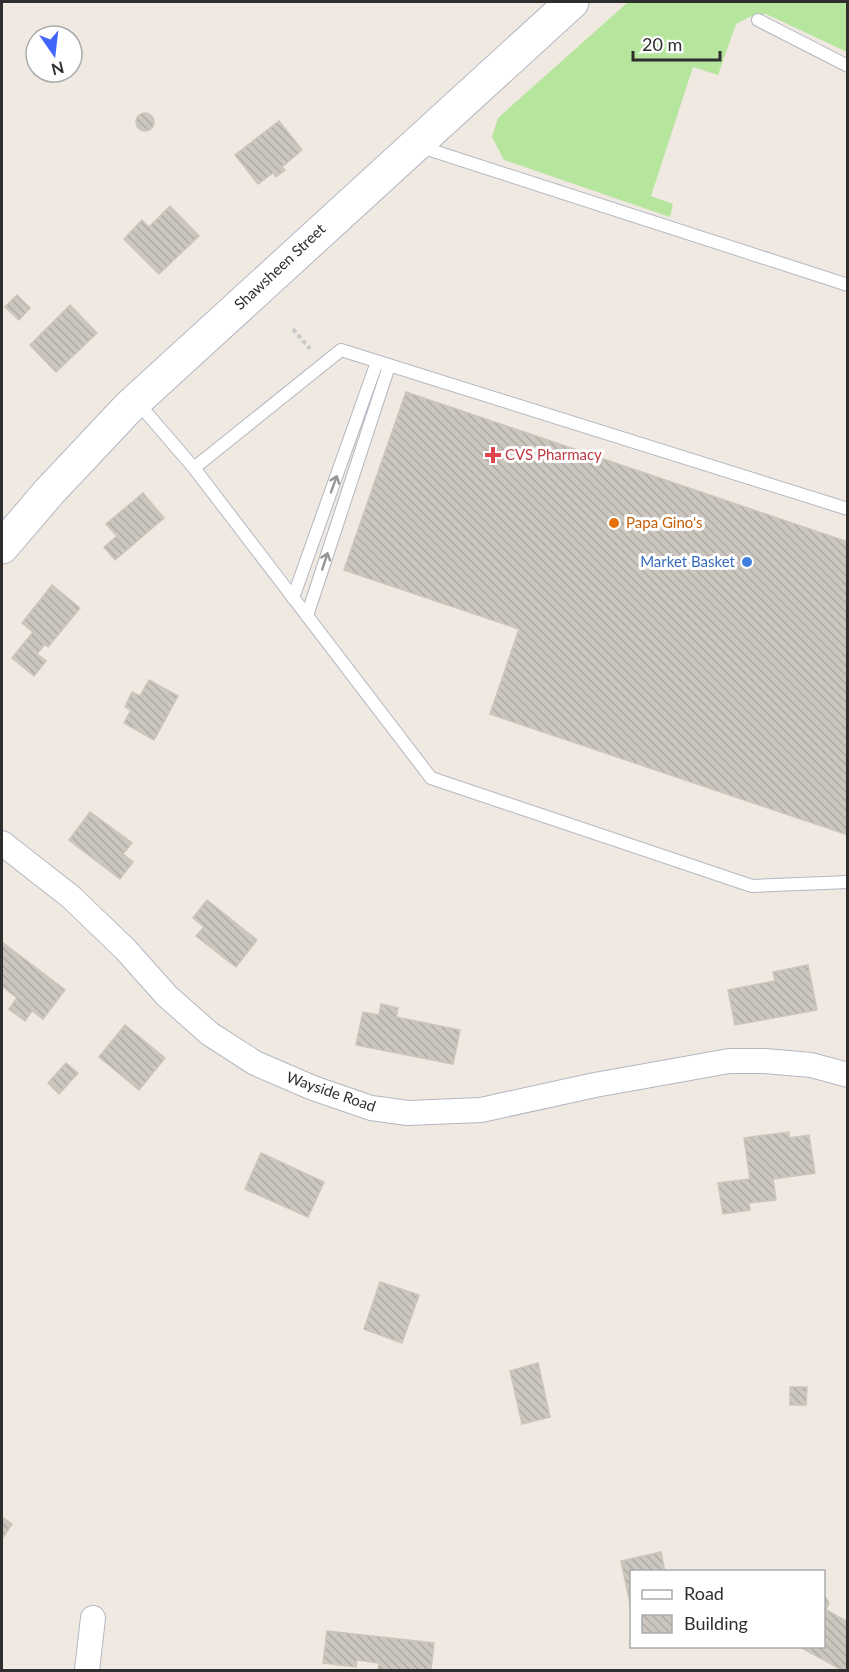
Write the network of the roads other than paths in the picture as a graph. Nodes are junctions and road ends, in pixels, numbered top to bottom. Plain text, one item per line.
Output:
1 (572, 2) edge
2 (758, 20) dead end
3 (848, 66) edge
4 (413, 144) junction
5 (848, 285) edge
6 (383, 364) junction
7 (136, 400) junction
8 (194, 468) junction
9 (848, 510) edge
10 (2, 548) edge
11 (293, 598) junction
12 (308, 616) junction
13 (2, 843) edge
14 (848, 882) edge
15 (848, 1075) edge
16 (93, 1618) dead end
17 (87, 1671) edge

1 - 4 main road, Shawsheen Street
2 - 3 lane
4 - 5 lane
4 - 7 main road, Shawsheen Street
6 - 8 lane
6 - 9 lane
11 -> 6 lane
12 -> 6 lane
7 - 8 lane
7 - 10 main road, Shawsheen Street
8 - 11 lane
11 - 12 lane
12 - 14 lane
13 - 15 street, Wayside Road
16 - 17 street

